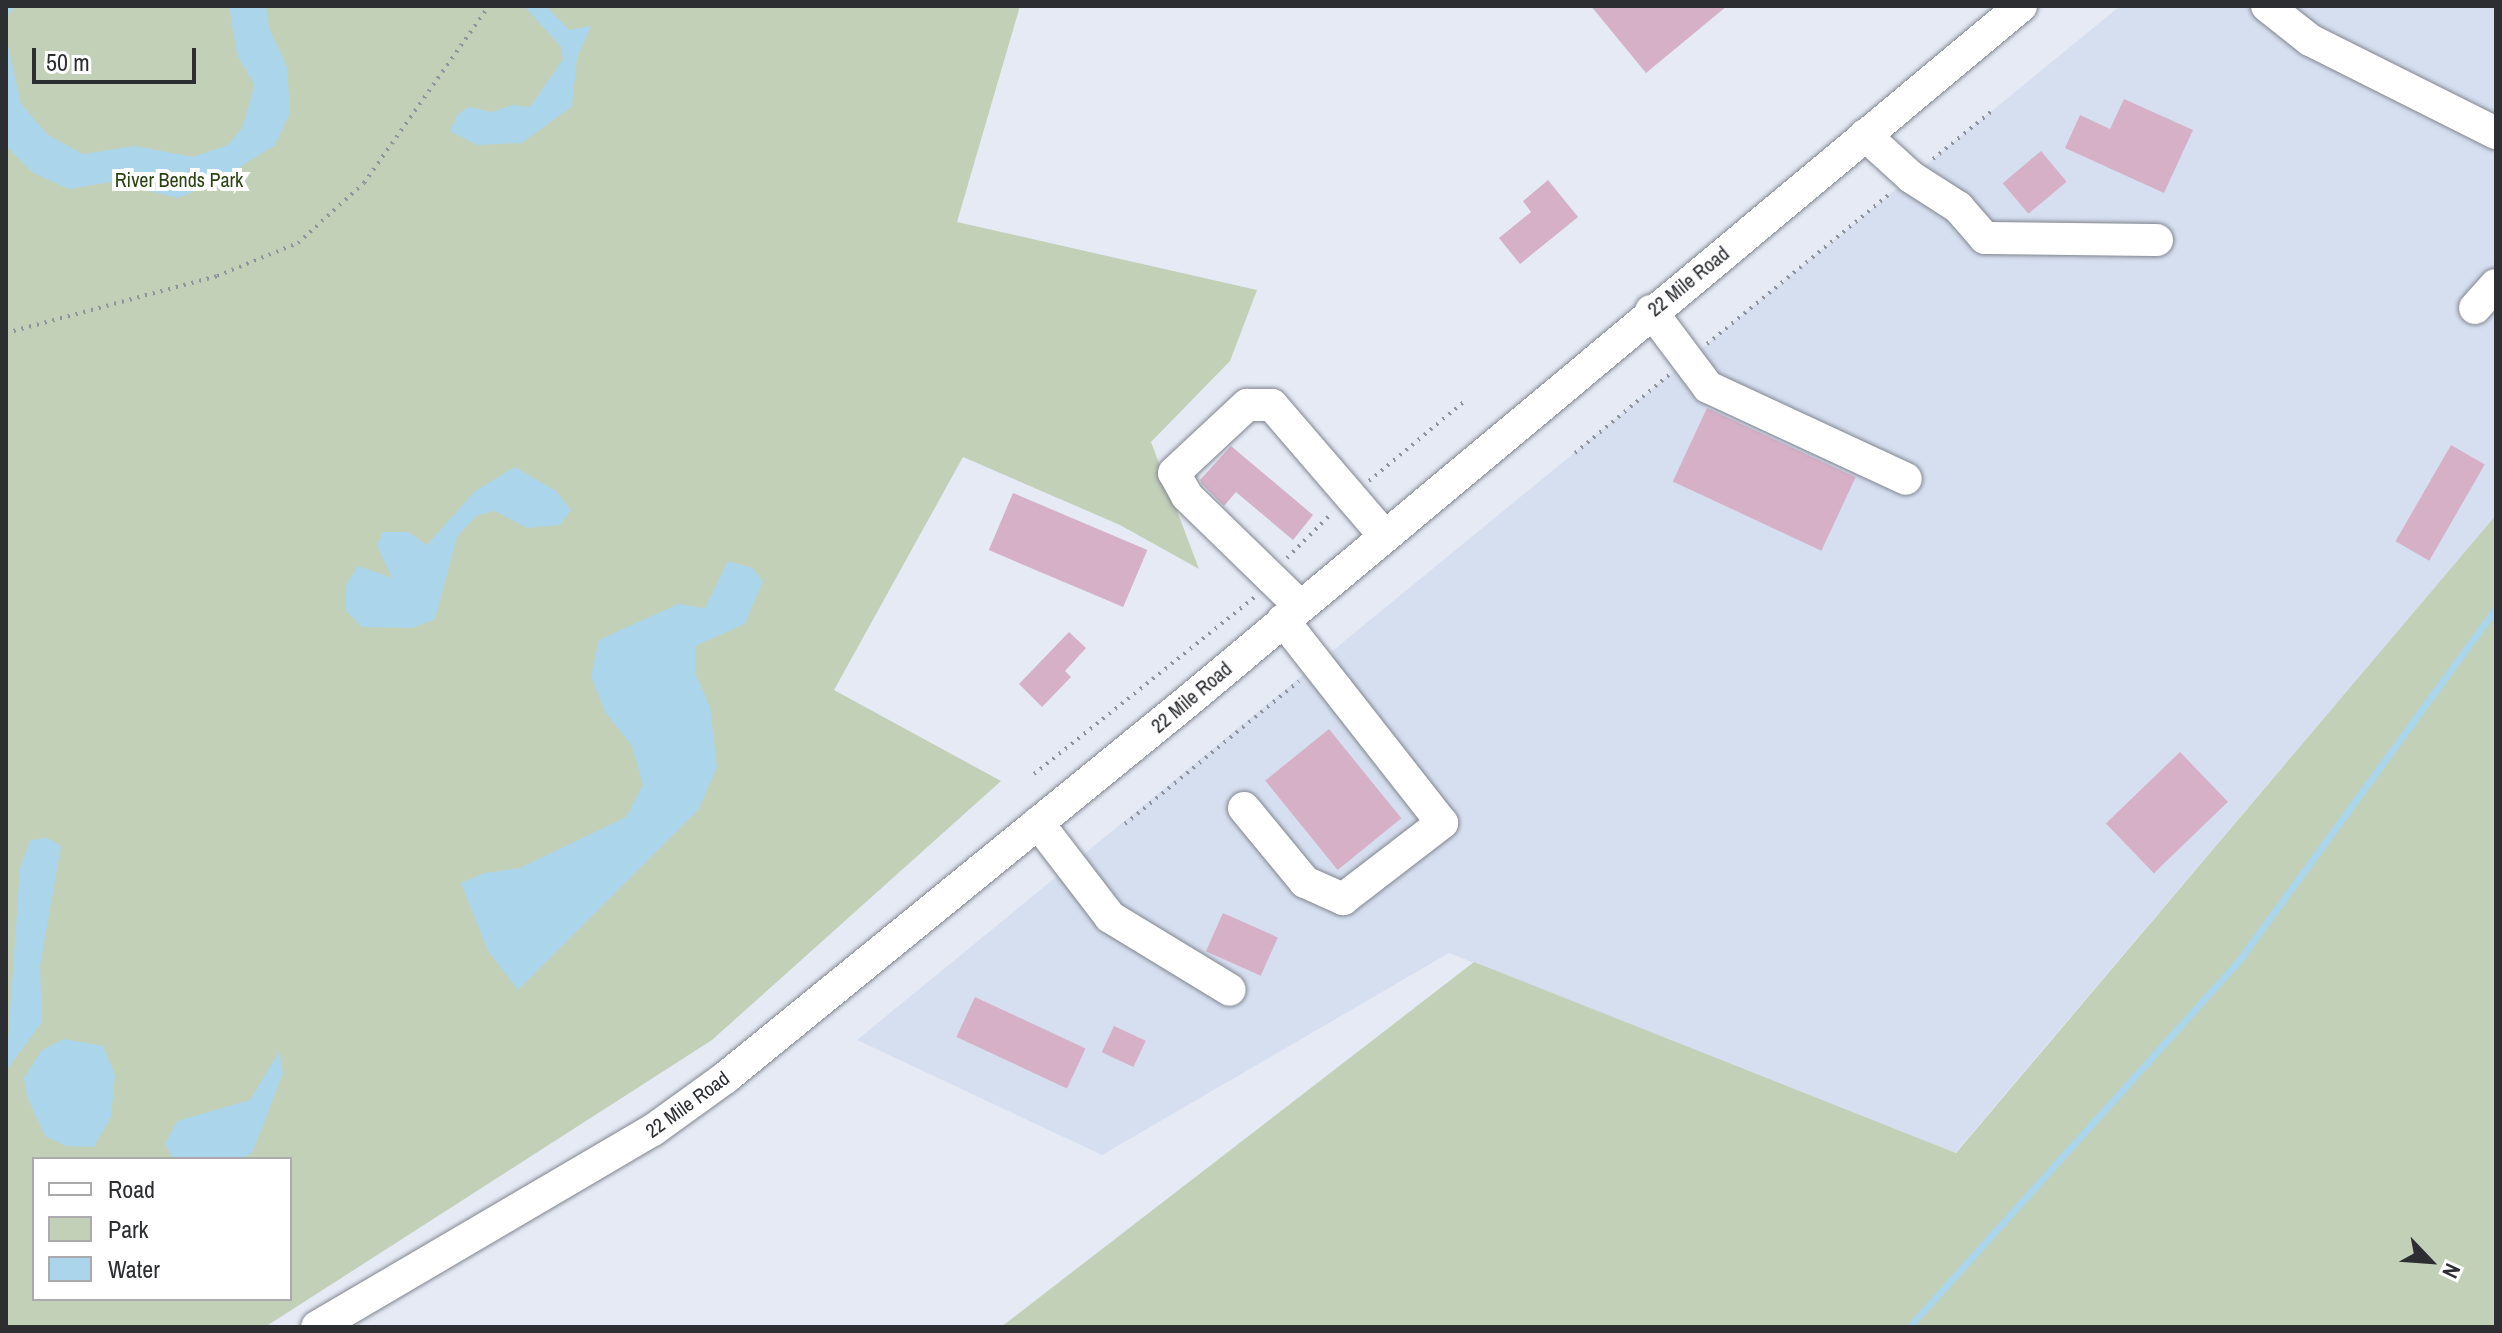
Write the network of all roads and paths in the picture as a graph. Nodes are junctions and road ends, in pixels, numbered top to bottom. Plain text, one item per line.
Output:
1 (489, 6) edge
2 (2021, 6) edge
3 (2267, 6) edge
4 (1993, 110) dead end
5 (2496, 133) edge
6 (1865, 135) junction
7 (1911, 177) junction
8 (2157, 240) dead end
9 (1651, 311) junction
10 (6, 333) edge
11 (1685, 362) junction
12 (1575, 453) dead end
13 (1906, 479) dead end
14 (1384, 535) junction
15 (1292, 613) junction
16 (1317, 665) junction
17 (1244, 808) dead end
18 (1038, 823) junction
19 (1125, 824) dead end
20 (1230, 990) dead end
21 (317, 1327) edge

1 - 10 path
2 - 6 street, 22 Mile Road
3 - 5 street
4 - 7 path
6 - 7 street
6 - 9 street, 22 Mile Road
7 - 8 street
7 - 11 path
9 - 11 street
9 - 14 street, 22 Mile Road
11 - 12 path
11 - 13 street
14 - 15 street, 22 Mile Road
14 - 15 street
15 - 16 street
15 - 18 street, 22 Mile Road
16 - 17 street
16 - 19 path
18 - 20 street
18 - 21 street, 22 Mile Road

